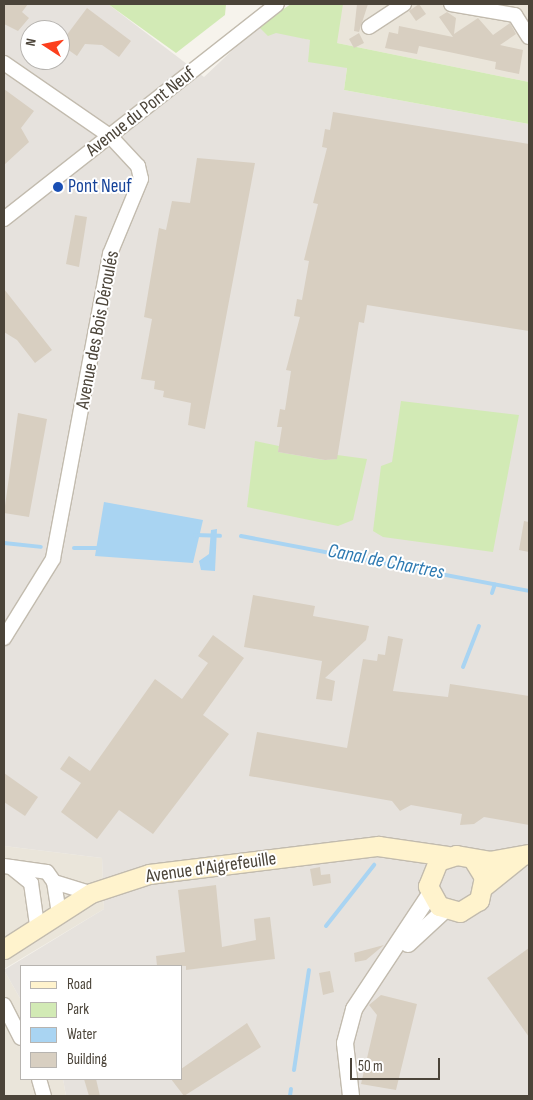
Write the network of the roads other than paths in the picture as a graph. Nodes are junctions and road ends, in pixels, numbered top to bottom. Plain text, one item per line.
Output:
1 (277, 4) edge
2 (404, 4) edge
3 (451, 4) edge
4 (466, 5) edge
5 (369, 27) dead end
6 (529, 37) edge
7 (4, 63) edge
8 (110, 136) junction
9 (4, 219) edge
10 (4, 638) edge
11 (393, 846) junction
12 (447, 856) junction
13 (524, 856) edge
14 (474, 861) junction
15 (7, 867) edge
16 (54, 882) junction
17 (429, 886) junction
18 (484, 886) junction
19 (91, 893) junction
20 (445, 910) junction
21 (59, 912) junction
22 (38, 925) junction
23 (4, 949) edge
24 (363, 994) junction
25 (4, 1005) edge
26 (20, 1036) edge
27 (39, 1080) edge
28 (44, 1096) edge
29 (351, 1096) edge

1 - 8 street, Avenue du Pont Neuf
2 - 5 street
3 - 4 street
4 - 6 street
7 - 8 street, Avenue des Bois Déroulés
8 - 9 street, Avenue du Pont Neuf
8 - 10 street, Avenue des Bois Déroulés
11 - 12 main road, Avenue d'Aigrefeuille
11 - 17 main road
11 - 19 main road, Avenue d'Aigrefeuille
12 - 14 main road
12 - 17 main road
13 - 14 main road
13 - 18 main road
14 - 18 main road
15 - 16 street
15 - 22 street
16 - 19 street
16 - 21 street
17 - 20 main road
17 - 24 street
18 - 20 main road
19 - 21 main road, Avenue d'Aigrefeuille
20 - 24 street
21 - 22 main road, Avenue d'Aigrefeuille
22 - 23 main road, Avenue d'Aigrefeuille
24 - 29 street
25 - 26 street
27 - 28 street

